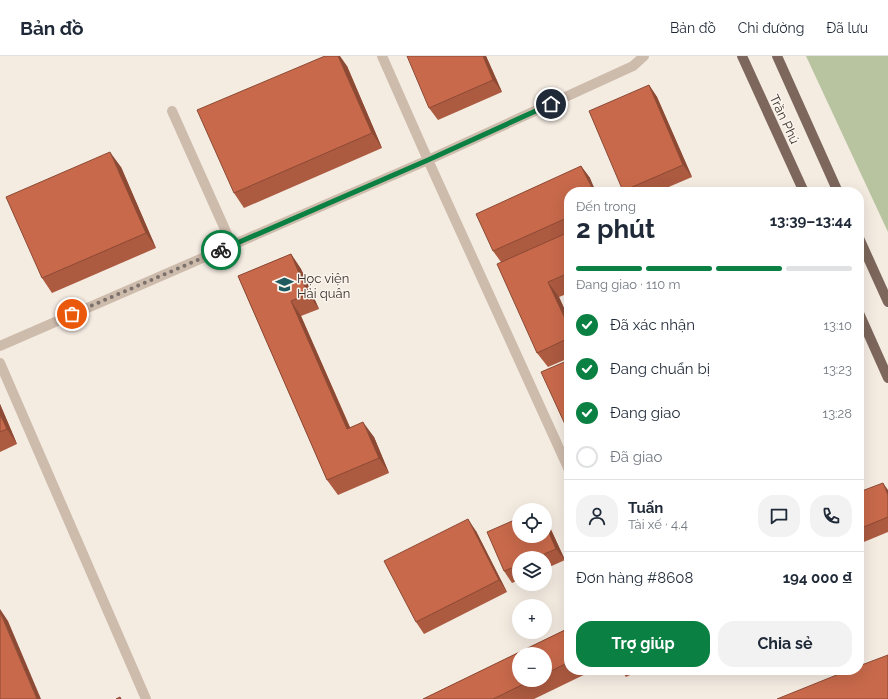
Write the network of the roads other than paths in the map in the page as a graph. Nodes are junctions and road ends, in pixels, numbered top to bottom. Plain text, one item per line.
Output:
1 (382, 56) edge
2 (644, 56) edge
3 (742, 56) edge
4 (777, 56) edge
5 (172, 111) dead end
6 (428, 160) junction
7 (802, 187) edge
8 (836, 187) edge
9 (232, 245) junction
10 (864, 249) edge
11 (888, 302) edge
12 (864, 324) edge
13 (0, 346) edge
14 (0, 363) edge
15 (887, 375) edge
16 (564, 459) edge
17 (146, 699) edge

1 - 6 lane
2 - 6 lane
3 - 7 main road, Trần Phú
4 - 8 main road, Trần Phú
5 - 9 lane
6 - 9 lane
6 - 16 lane
9 - 13 lane
10 - 11 main road
12 - 15 main road
14 - 17 lane

